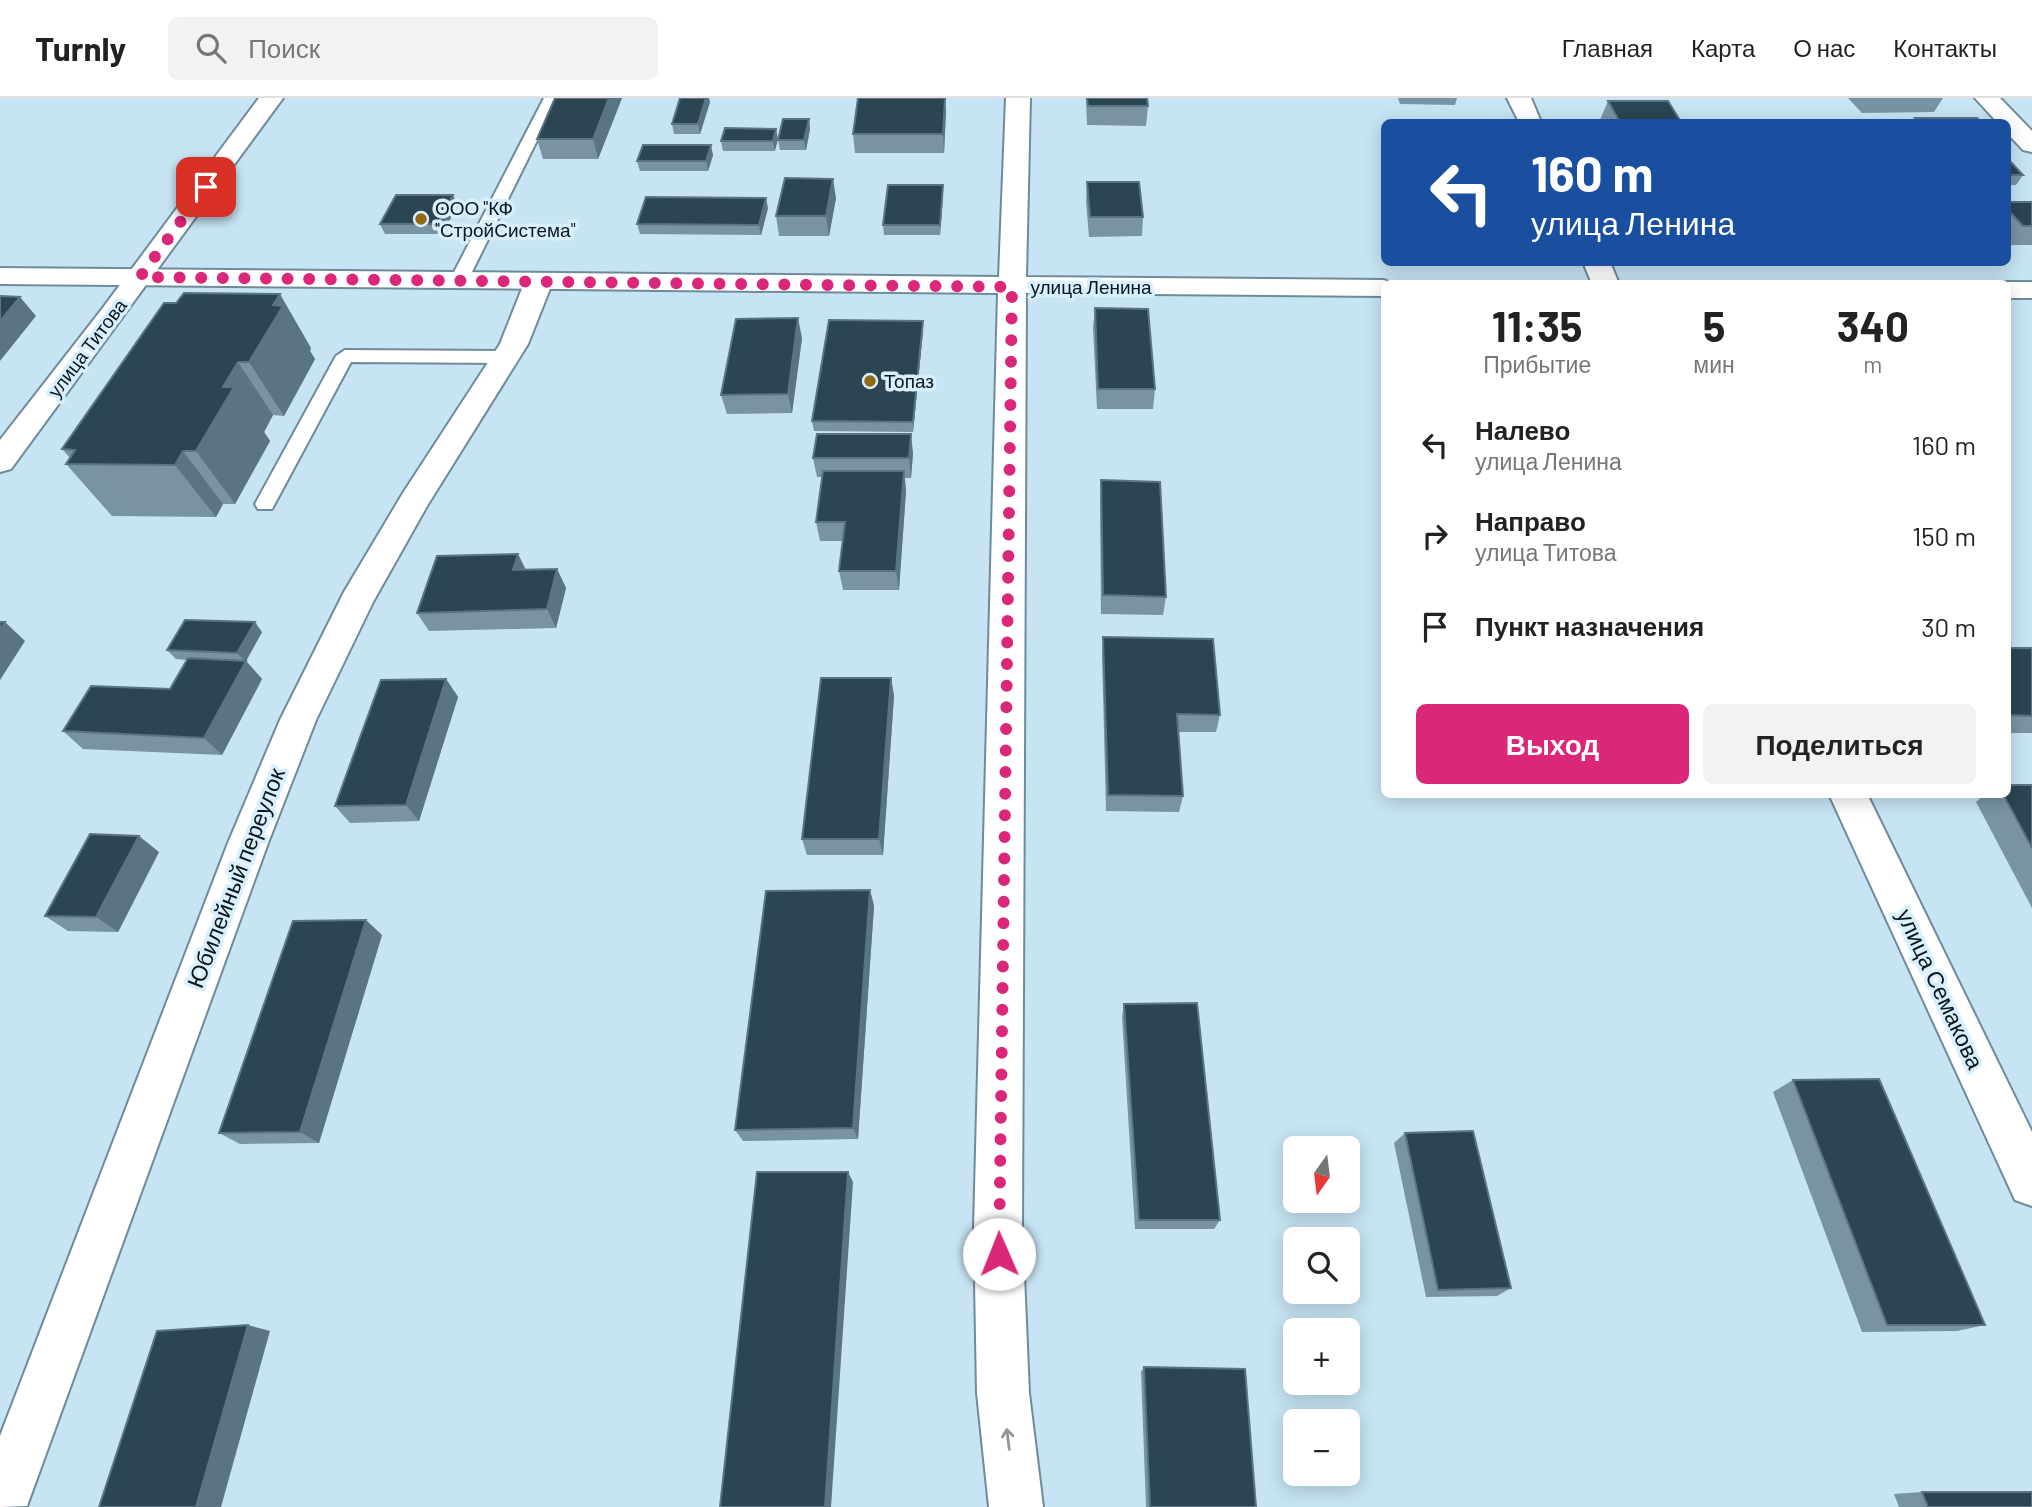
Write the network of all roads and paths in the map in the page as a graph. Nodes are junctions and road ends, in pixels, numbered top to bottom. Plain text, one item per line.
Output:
1 (271, 98) edge
2 (551, 98) edge
3 (1018, 98) edge
4 (1519, 98) edge
5 (1987, 98) edge
6 (1529, 119) edge
7 (2007, 119) edge
8 (2011, 123) edge
9 (2032, 145) edge
10 (0, 276) edge
11 (140, 277) junction
12 (459, 279) junction
13 (539, 281) junction
14 (1012, 287) junction
15 (1381, 288) edge
16 (2011, 290) edge
17 (2032, 290) edge
18 (506, 357) junction
19 (0, 462) edge
20 (265, 504) dead end
21 (1850, 798) edge
22 (2032, 1182) edge
23 (0, 1506) edge
24 (1016, 1507) edge

1 - 11 street, улица Титова
2 - 12 lane
3 - 14 street
4 - 6 street
5 - 7 street
8 - 9 street
10 - 11 street, улица Ленина
11 - 12 street, улица Ленина
11 - 19 street, улица Титова
12 - 13 street, улица Ленина
13 - 14 street, улица Ленина
13 - 18 street, Юбилейный переулок
14 - 15 street, улица Ленина
24 -> 14 street
16 - 17 street
18 - 20 lane
18 - 23 street, Юбилейный переулок
21 - 22 street, улица Семакова

